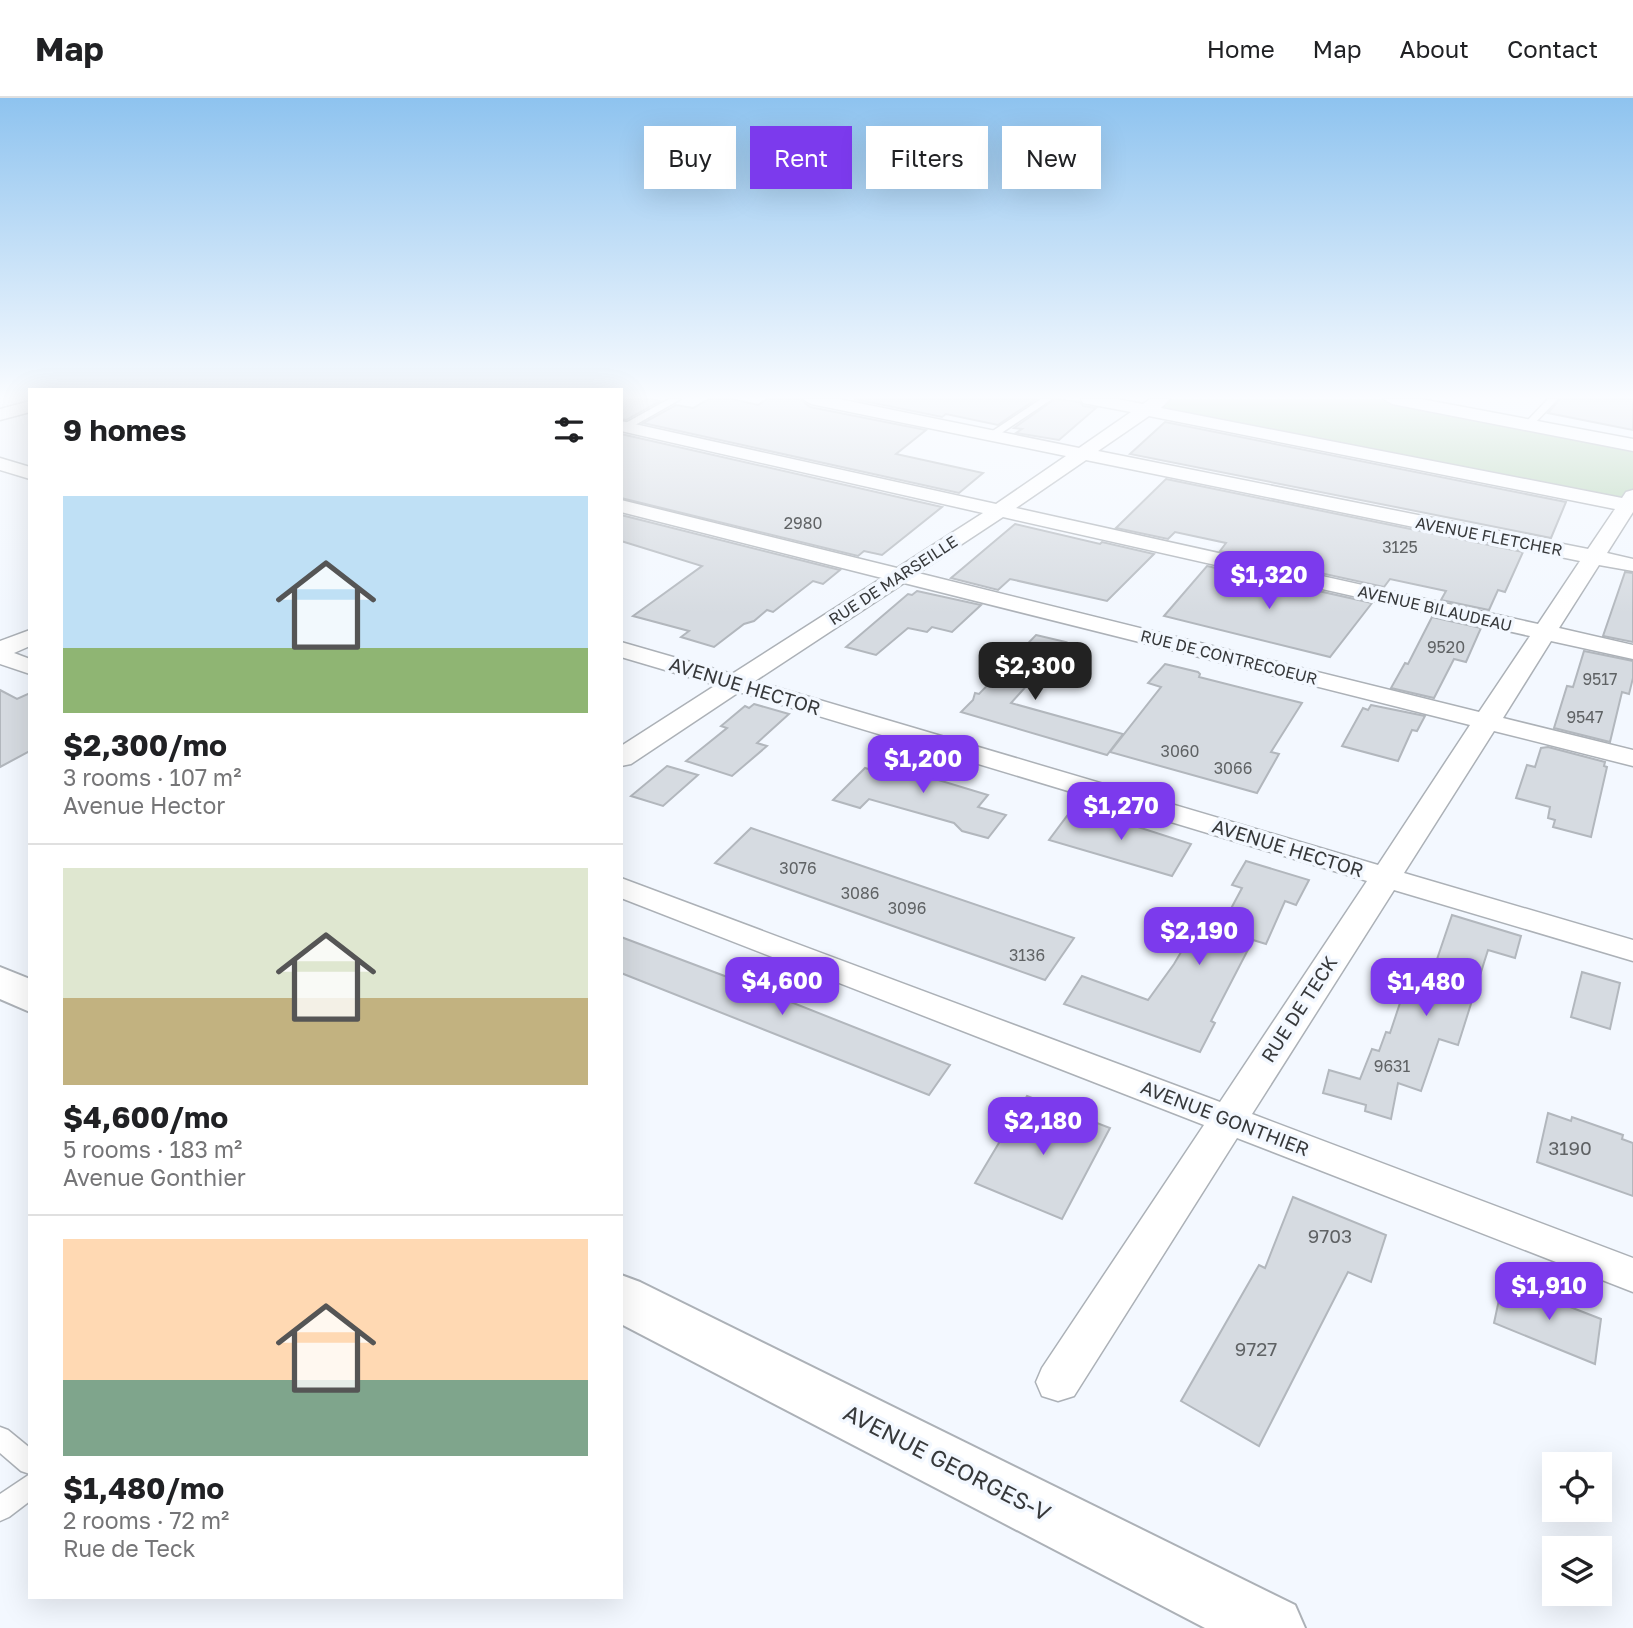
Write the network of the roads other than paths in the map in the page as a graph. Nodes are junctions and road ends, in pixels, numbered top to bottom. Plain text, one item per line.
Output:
1 (817, 470) edge
2 (1058, 470) edge
3 (1163, 470) edge
4 (1465, 470) edge
5 (1629, 501) edge
6 (623, 506) edge
7 (999, 511) junction
8 (1592, 557) junction
9 (1633, 565) edge
10 (899, 575) junction
11 (1544, 632) junction
12 (28, 638) edge
13 (0, 650) edge
14 (623, 650) edge
15 (1633, 652) edge
16 (0, 656) edge
17 (28, 666) edge
18 (737, 684) junction
19 (1486, 721) junction
20 (623, 757) edge
21 (1633, 758) edge
22 (1385, 876) junction
23 (623, 888) edge
24 (1633, 951) edge
25 (0, 981) edge
26 (28, 995) edge
27 (1228, 1119) junction
28 (1633, 1275) edge
29 (623, 1299) edge
30 (1058, 1382) dead end
31 (0, 1438) edge
32 (28, 1461) edge
33 (28, 1488) edge
34 (0, 1509) edge
35 (1272, 1628) edge

1 - 7 street, AVENUE BILAUDEAU
2 - 7 street, RUE DE MARSEILLE
3 - 8 street, AVENUE FLETCHER
4 - 5 street
5 - 8 street, RUE DE TECK
6 - 10 street, RUE DE CONTRECOEUR
7 - 10 street, RUE DE MARSEILLE
7 - 11 street, AVENUE BILAUDEAU
8 - 9 street, AVENUE FLETCHER
8 - 11 street, RUE DE TECK
10 - 18 street, RUE DE MARSEILLE
10 - 19 street, RUE DE CONTRECOEUR
11 - 15 street, AVENUE BILAUDEAU
11 - 19 street, RUE DE TECK
12 - 13 street
14 - 18 street, AVENUE HECTOR
16 - 17 street
18 - 20 street, RUE DE MARSEILLE
18 - 22 street, AVENUE HECTOR
19 - 21 street, RUE DE CONTRECOEUR
19 - 22 street, RUE DE TECK
22 - 24 street, AVENUE HECTOR
22 - 27 street, RUE DE TECK
23 - 27 street, AVENUE GONTHIER
25 - 26 street
27 - 28 street, AVENUE GONTHIER
27 - 30 street, RUE DE TECK
29 - 35 street, AVENUE GEORGES-V
31 - 32 lane
33 - 34 lane

